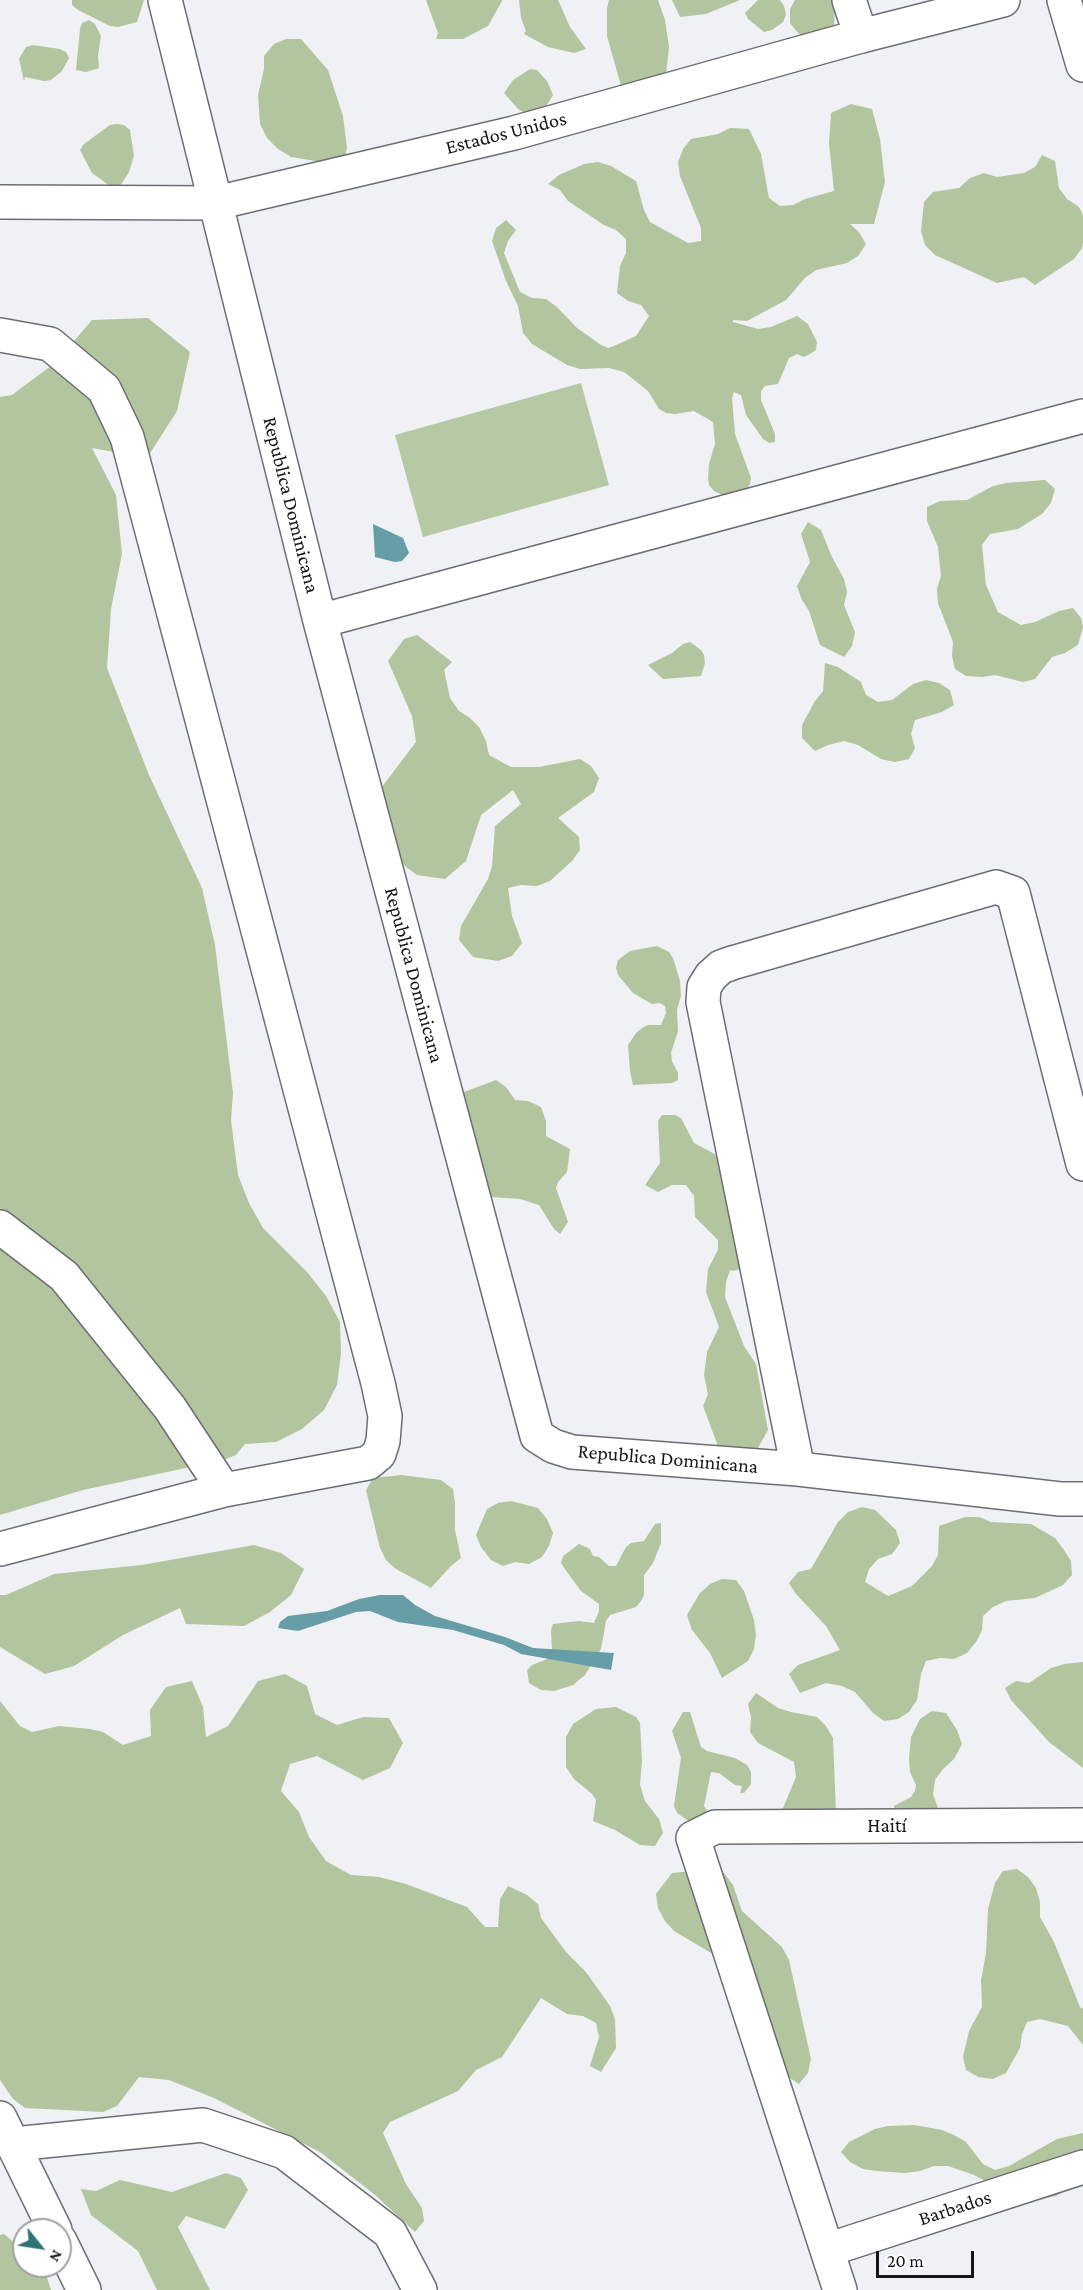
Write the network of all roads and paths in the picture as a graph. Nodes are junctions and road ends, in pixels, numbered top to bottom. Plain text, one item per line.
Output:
1 (165, 0) edge
2 (849, 0) edge
3 (1003, 0) edge
4 (1064, 0) edge
5 (861, 36) junction
6 (1083, 65) edge
7 (0, 202) edge
8 (216, 203) junction
9 (0, 335) edge
10 (1083, 416) edge
11 (320, 621) junction
12 (1083, 1164) edge
13 (0, 1227) edge
14 (798, 1469) junction
15 (224, 1490) junction
16 (1072, 1499) edge
17 (1083, 1525) edge
18 (0, 1549) edge
19 (1083, 1825) edge
20 (7, 2131) edge
21 (1083, 2167) edge
22 (49, 2218) edge
23 (827, 2250) junction
24 (72, 2266) edge
25 (84, 2290) edge
26 (420, 2290) edge
27 (840, 2290) edge

1 - 8 street, Republica Dominicana
2 - 5 street
3 - 5 street, Estados Unidos
4 - 6 street
5 - 8 street, Estados Unidos
7 - 8 street, Estados Unidos
8 - 11 street, Republica Dominicana
9 - 15 street
10 - 11 street
11 - 14 street, Republica Dominicana
12 - 14 street
13 - 15 street
14 - 16 street, Republica Dominicana
15 - 18 street
16 - 17 street
19 - 23 street, Haití
20 - 22 street
20 - 26 street
21 - 23 street, Barbados
23 - 27 street
24 - 25 street

